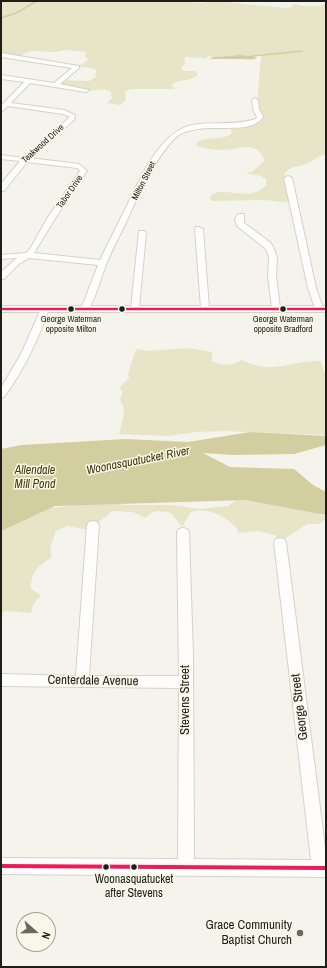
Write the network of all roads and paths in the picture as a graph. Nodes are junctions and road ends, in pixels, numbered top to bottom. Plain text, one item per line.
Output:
1 (1, 55) edge
2 (1, 77) edge
3 (28, 82) junction
4 (55, 85) junction
5 (86, 90) dead end
6 (255, 100) dead end
7 (7, 104) junction
8 (1, 110) edge
9 (1, 157) edge
10 (24, 160) junction
11 (288, 178) dead end
12 (1, 189) edge
13 (241, 216) dead end
14 (199, 229) dead end
15 (142, 233) dead end
16 (28, 255) junction
17 (1, 257) edge
18 (103, 263) junction
19 (1, 277) edge
20 (135, 308) junction
21 (205, 308) junction
22 (276, 308) junction
23 (1, 309) edge
24 (85, 309) junction
25 (322, 309) edge
26 (45, 310) junction
27 (1, 395) edge
28 (93, 525) dead end
29 (183, 532) dead end
30 (280, 542) dead end
31 (1, 680) edge
32 (82, 682) junction
33 (185, 682) junction
34 (1, 866) edge
35 (186, 868) junction
36 (326, 868) edge

1 - 4 street
2 - 3 street
3 - 4 street
3 - 7 street
4 - 5 street
6 - 18 street, Milton Street
7 - 8 street
7 - 10 street, Teakwood Drive
9 - 10 street, Tabor Drive
10 - 12 street, Teakwood Drive
10 - 16 street, Tabor Drive
11 - 25 street
13 - 22 street
14 - 21 street
15 - 20 street
16 - 17 street
16 - 18 street
16 - 19 street, Tabor Drive
18 - 24 street, Milton Street
20 - 21 main road
20 - 24 main road
21 - 22 main road
22 - 25 main road
23 - 26 main road
24 - 26 main road
26 - 27 street
28 - 32 street
29 - 33 street, Stevens Street
30 - 36 street, George Street
31 - 32 street, Centerdale Avenue
32 - 33 street, Centerdale Avenue
33 - 35 street, Stevens Street
34 - 35 street
35 - 36 street

